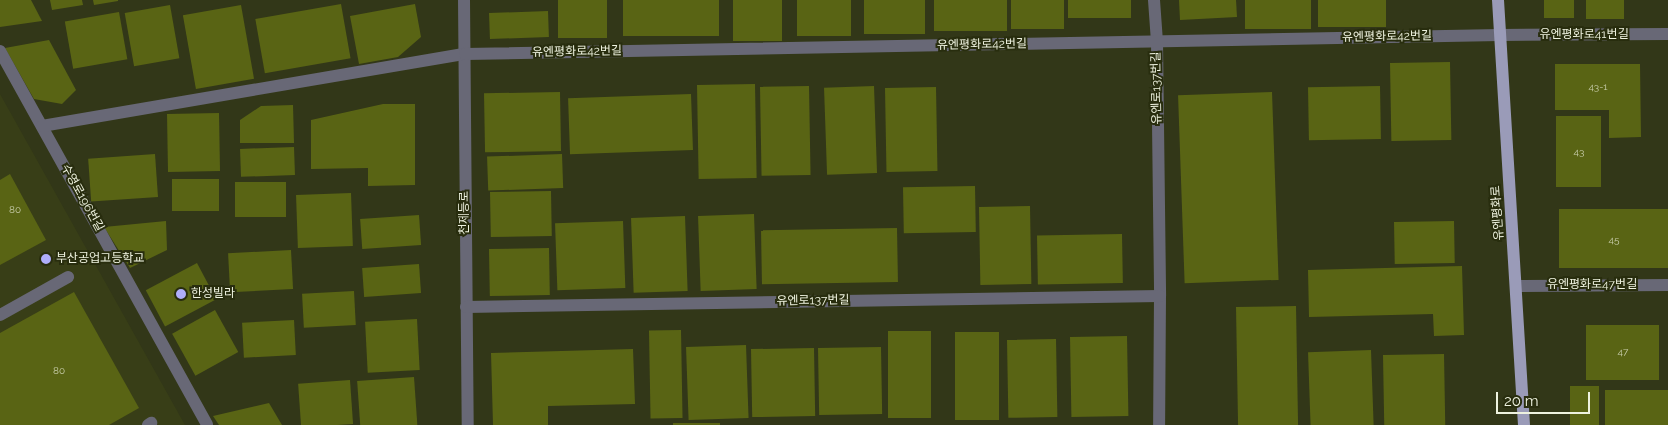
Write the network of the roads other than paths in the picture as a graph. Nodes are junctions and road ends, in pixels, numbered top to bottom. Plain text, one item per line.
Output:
1 (464, 0) edge
2 (1154, 0) edge
3 (1498, 0) edge
4 (1668, 34) edge
5 (1500, 35) junction
6 (1157, 42) junction
7 (0, 51) edge
8 (464, 54) junction
9 (42, 126) junction
10 (68, 277) dead end
11 (1668, 285) edge
12 (1516, 286) junction
13 (1160, 296) junction
14 (466, 307) junction
15 (0, 315) edge
16 (207, 425) edge
17 (468, 425) edge
18 (1159, 425) edge
19 (1524, 425) edge

1 - 8 street, 천제등로
2 - 6 street, 유엔로137번길
3 - 5 main road, 유엔평화로
4 - 5 street, 유엔평화로41번길
5 - 6 street, 유엔평화로42번길
5 - 12 main road, 유엔평화로
6 - 8 street, 유엔평화로42번길
6 - 13 street, 유엔로137번길
7 - 9 street, 수영로196번길
8 - 9 street, 유엔평화로42번길
8 - 14 street, 천제등로
9 - 16 street, 수영로196번길
10 - 15 street
11 - 12 street, 유엔평화로47번길
12 - 19 main road, 유엔평화로
13 - 14 street, 유엔로137번길
13 - 18 street, 유엔로137번길
14 - 17 street, 천제등로

